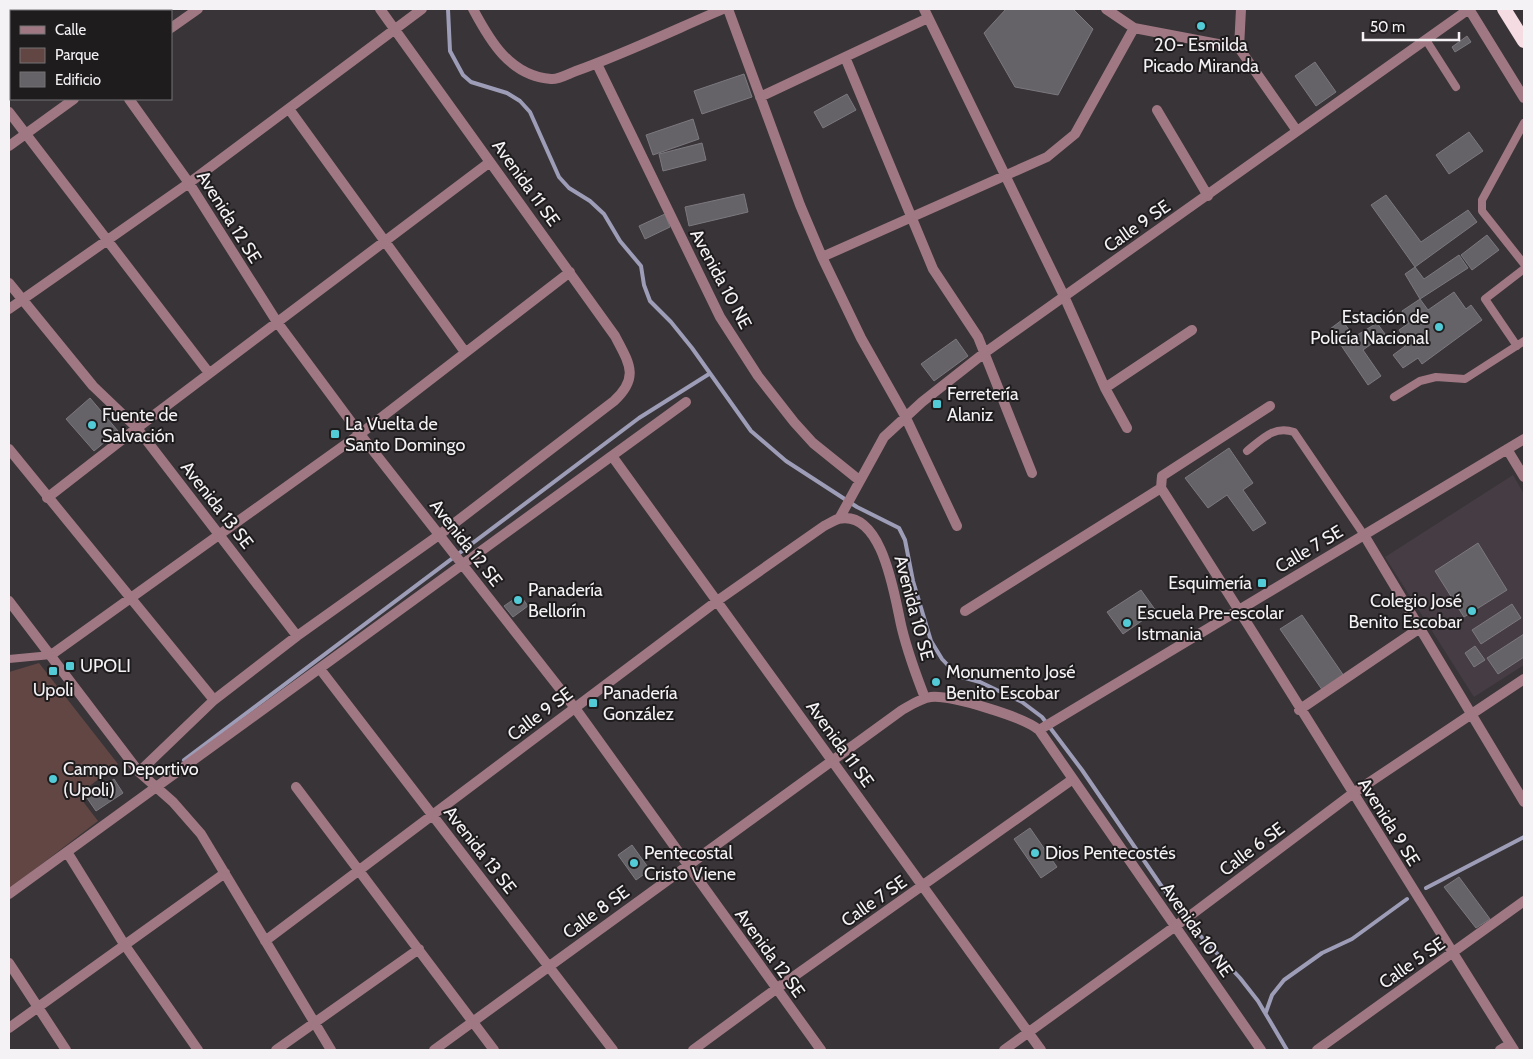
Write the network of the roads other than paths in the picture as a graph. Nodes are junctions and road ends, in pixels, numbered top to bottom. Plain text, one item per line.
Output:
1 (198, 9) edge
2 (380, 9) edge
3 (422, 9) edge
4 (473, 9) edge
5 (723, 9) edge
6 (728, 9) edge
7 (1106, 9) edge
8 (1241, 9) edge
9 (1469, 9) edge
10 (1504, 9) edge
11 (926, 13) edge
12 (172, 27) edge
13 (1134, 28) junction
14 (396, 30) junction
15 (1426, 40) junction
16 (1524, 41) edge
17 (1239, 48) junction
18 (845, 57) junction
19 (597, 64) junction
20 (1456, 87) dead end
21 (760, 97) junction
22 (1524, 98) edge
23 (73, 100) edge
24 (131, 100) edge
25 (289, 109) junction
26 (1157, 110) dead end
27 (9, 112) edge
28 (1524, 123) edge
29 (1297, 131) junction
30 (26, 134) junction
31 (9, 146) edge
32 (490, 162) junction
33 (1005, 176) junction
34 (189, 183) junction
35 (1208, 196) junction
36 (911, 218) junction
37 (385, 240) junction
38 (109, 241) junction
39 (822, 257) junction
40 (1524, 264) edge
41 (1524, 269) edge
42 (570, 272) junction
43 (9, 283) edge
44 (1064, 296) junction
45 (22, 301) junction
46 (9, 309) edge
47 (276, 322) junction
48 (1192, 330) dead end
49 (1524, 341) edge
50 (1517, 346) junction
51 (465, 352) junction
52 (983, 354) junction
53 (209, 373) junction
54 (1105, 388) junction
55 (1394, 397) dead end
56 (686, 402) dead end
57 (1270, 406) dead end
58 (905, 416) junction
59 (136, 428) junction
60 (1127, 428) dead end
61 (360, 434) junction
62 (1524, 439) edge
63 (9, 449) edge
64 (1507, 449) junction
65 (1246, 451) dead end
66 (612, 456) junction
67 (1032, 473) dead end
68 (1524, 477) edge
69 (859, 480) junction
70 (1161, 488) junction
71 (47, 498) junction
72 (841, 515) junction
73 (957, 526) dead end
74 (219, 535) junction
75 (439, 535) junction
76 (1364, 535) junction
77 (461, 562) junction
78 (130, 598) junction
79 (9, 601) edge
80 (717, 602) junction
81 (966, 610) dead end
82 (1240, 610) junction
83 (1420, 628) junction
84 (297, 636) junction
85 (51, 655) junction
86 (9, 659) edge
87 (320, 669) junction
88 (1524, 679) edge
89 (926, 698) junction
90 (214, 700) junction
91 (575, 708) junction
92 (1300, 710) junction
93 (1472, 715) junction
94 (1042, 728) junction
95 (832, 760) junction
96 (139, 772) junction
97 (1073, 779) junction
98 (158, 787) junction
99 (296, 787) dead end
100 (1352, 794) junction
101 (1524, 802) edge
102 (433, 815) junction
103 (67, 852) junction
104 (688, 866) junction
105 (360, 870) junction
106 (225, 873) junction
107 (923, 887) junction
108 (9, 894) edge
109 (1524, 901) edge
110 (1177, 925) junction
111 (265, 941) junction
112 (124, 944) junction
113 (419, 949) junction
114 (1453, 954) junction
115 (9, 963) edge
116 (549, 967) junction
117 (776, 989) junction
118 (38, 1006) junction
119 (473, 1022) junction
120 (314, 1024) junction
121 (9, 1028) edge
122 (1029, 1033) junction
123 (1512, 1047) edge
124 (66, 1050) edge
125 (198, 1050) edge
126 (276, 1050) edge
127 (331, 1050) edge
128 (434, 1050) edge
129 (494, 1050) edge
130 (613, 1050) edge
131 (693, 1050) edge
132 (821, 1050) edge
133 (1004, 1050) edge
134 (1041, 1050) edge
135 (1261, 1050) edge
136 (1317, 1050) edge
137 (1500, 1050) edge

1 - 12 street
2 - 14 street, Avenida 11 SE
3 - 14 street
4 - 19 street
5 - 19 street
6 - 21 street
7 - 13 street
8 - 17 street
9 - 15 street, Calle 9 SE
9 - 22 street
10 - 16 highway
11 - 18 street
11 - 33 street
13 - 17 street
13 - 33 street
14 - 25 street
14 - 32 street, Avenida 11 SE
15 - 20 lane
15 - 29 street, Calle 9 SE
17 - 29 street
18 - 21 street
18 - 36 street
19 - 69 street, Avenida 10 NE
21 - 39 street
23 - 30 street
24 - 34 street, Avenida 12 SE
25 - 34 street
25 - 37 street
26 - 35 street
27 - 30 street
28 - 40 lane
29 - 35 street, Calle 9 SE
30 - 31 street
30 - 38 street
32 - 37 street
32 - 42 street, Avenida 11 SE
33 - 36 street
33 - 44 street
34 - 38 street
34 - 47 street, Avenida 12 SE
35 - 44 street, Calle 9 SE
36 - 39 street
36 - 52 street
37 - 47 street
37 - 51 street
38 - 45 street
38 - 53 street
39 - 58 street
41 - 50 lane
42 - 51 street
42 - 75 street, Avenida 11 SE
43 - 45 street, Avenida 13 SE
44 - 52 street, Calle 9 SE
44 - 54 street
45 - 46 street
45 - 59 street, Avenida 13 SE
47 - 53 street
47 - 61 street, Avenida 12 SE
48 - 54 street
49 - 50 lane
50 - 55 lane
51 - 61 street
52 - 58 street, Calle 9 SE
52 - 67 street
53 - 59 street
54 - 60 street
56 - 66 street
57 - 70 street
58 - 69 street, Calle 9 SE
58 - 73 street
59 - 71 street
59 - 74 street, Avenida 13 SE
61 - 74 street
61 - 75 street, Avenida 12 SE
62 - 64 street, Calle 7 SE
63 - 71 street
64 - 68 street
64 - 76 street, Calle 7 SE
65 - 76 lane
66 - 77 street
66 - 80 street, Avenida 11 SE
69 - 72 street, Calle 9 SE
70 - 81 street
70 - 82 street, Avenida 9 SE
71 - 78 street
72 - 80 street, Calle 9 SE
72 - 89 street, Avenida 10 SE
74 - 78 street
74 - 84 street, Avenida 13 SE
75 - 77 street, Avenida 12 SE
75 - 84 street
76 - 82 street, Calle 7 SE
76 - 83 street
77 - 87 street
77 - 91 street, Avenida 12 SE
78 - 85 street
78 - 90 street
79 - 85 street
80 - 91 street, Calle 9 SE
80 - 95 street, Avenida 11 SE
82 - 92 street, Avenida 9 SE
82 - 94 street, Calle 7 SE
83 - 92 street
83 - 93 street
84 - 90 street
85 - 86 lane
85 - 96 street
87 - 98 street
87 - 102 street, Avenida 13 SE
88 - 93 street, Calle 6 SE
89 - 94 street
89 - 95 street, Calle 8 SE
90 - 96 street
91 - 102 street, Calle 9 SE
91 - 104 street, Avenida 12 SE
92 - 100 street, Avenida 9 SE
93 - 100 street, Calle 6 SE
93 - 101 street
94 - 97 street, Avenida 10 NE
95 - 104 street, Calle 8 SE
95 - 107 street, Avenida 11 SE
96 - 98 street
97 - 107 street, Calle 7 SE
97 - 110 street, Avenida 10 NE
98 - 103 street
98 - 106 street
99 - 105 street
100 - 110 street, Calle 6 SE
100 - 114 street, Avenida 9 SE
102 - 105 street, Calle 9 SE
102 - 116 street, Avenida 13 SE
103 - 108 street
103 - 112 street
104 - 116 street, Calle 8 SE
104 - 117 street, Avenida 12 SE
105 - 111 street, Calle 9 SE
105 - 113 street
106 - 111 street
106 - 112 street
107 - 117 street, Calle 7 SE
107 - 122 street, Avenida 11 SE
109 - 114 street, Calle 5 SE
110 - 122 street, Calle 6 SE
110 - 135 street, Avenida 10 NE
111 - 120 street
112 - 118 street
112 - 125 street
113 - 119 street
113 - 120 street
114 - 123 street, Avenida 9 SE
114 - 136 street, Calle 5 SE
115 - 118 street
116 - 119 street, Calle 8 SE
116 - 130 street, Avenida 13 SE
117 - 131 street, Calle 7 SE
117 - 132 street, Avenida 12 SE
118 - 121 street
118 - 124 street
119 - 128 street, Calle 8 SE
119 - 129 street
120 - 126 street
120 - 127 street
122 - 133 street, Calle 6 SE
122 - 134 street, Avenida 11 SE
123 - 137 street

